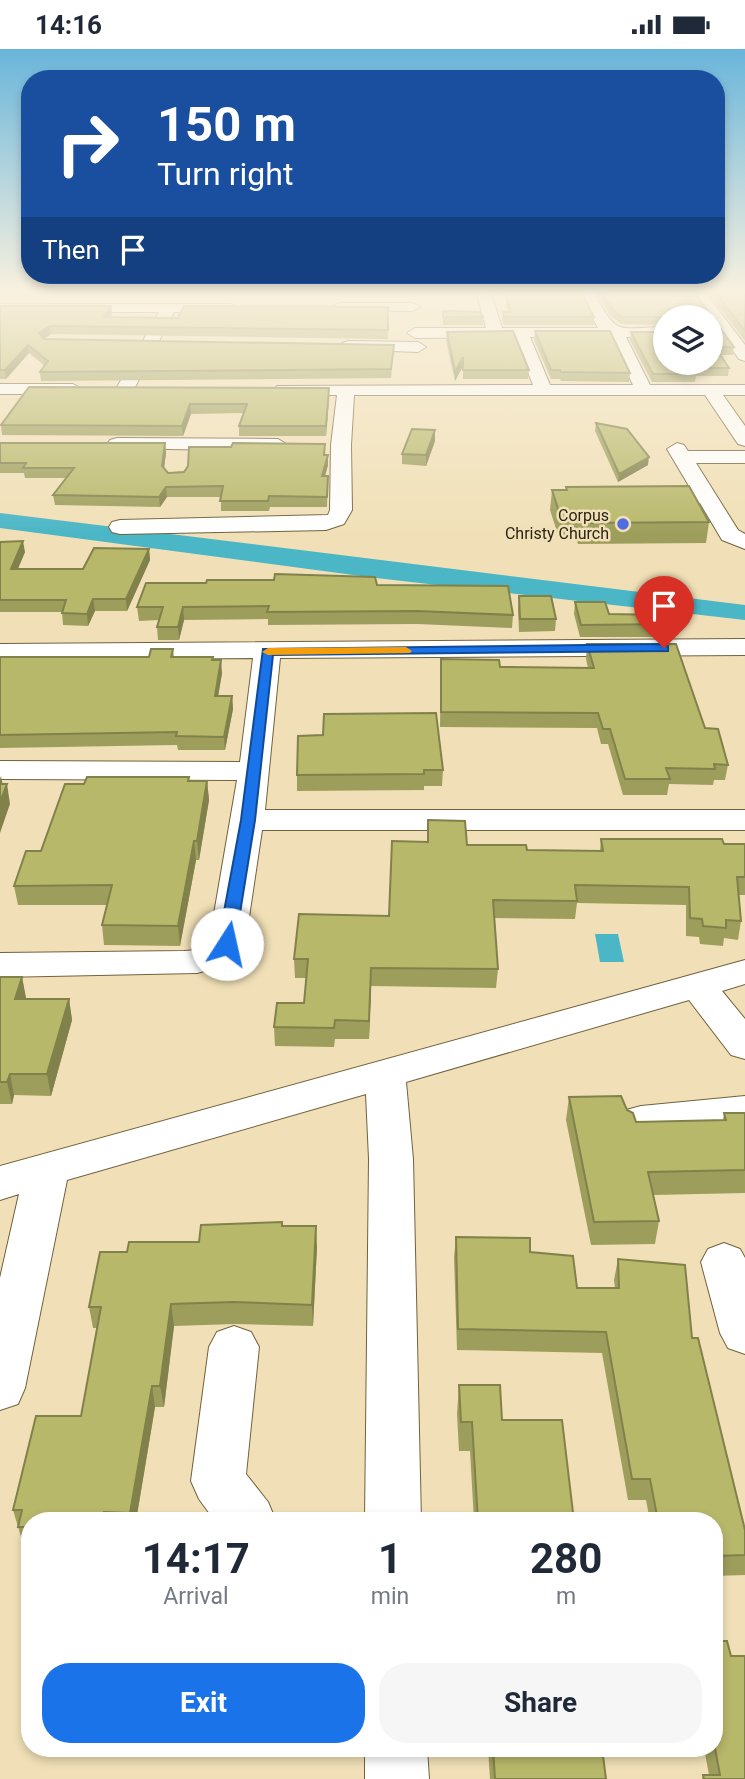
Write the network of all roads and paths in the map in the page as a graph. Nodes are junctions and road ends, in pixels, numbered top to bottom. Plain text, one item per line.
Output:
1 (133, 372) edge
2 (418, 372) edge
3 (536, 372) edge
4 (635, 372) edge
5 (0, 389) edge
6 (263, 390) edge
7 (346, 390) junction
8 (419, 390) junction
9 (544, 390) junction
10 (644, 390) junction
11 (710, 390) junction
12 (745, 390) edge
13 (745, 440) edge
14 (96, 444) edge
15 (179, 445) junction
16 (301, 445) edge
17 (745, 457) edge
18 (177, 466) dead end
19 (626, 497) edge
20 (704, 497) junction
21 (120, 527) dead end
22 (745, 542) edge
23 (745, 647) edge
24 (0, 652) edge
25 (268, 652) junction
26 (0, 770) edge
27 (252, 771) junction
28 (248, 820) junction
29 (745, 820) edge
30 (0, 965) edge
31 (745, 972) edge
32 (697, 985) junction
33 (745, 1046) edge
34 (385, 1073) junction
35 (745, 1111) edge
36 (641, 1121) edge
37 (47, 1170) junction
38 (0, 1183) edge
39 (724, 1262) dead end
40 (745, 1333) edge
41 (234, 1347) dead end
42 (0, 1388) edge
43 (241, 1512) edge
44 (393, 1512) edge
45 (396, 1757) edge
46 (397, 1779) edge

1 - 5 street
2 - 8 street
3 - 9 street
4 - 10 street
6 - 7 street
7 - 8 street
7 - 21 street
8 - 9 street
9 - 10 street
10 - 11 street
11 - 12 street
11 - 13 street
14 - 15 street
15 - 16 street
15 - 18 street
17 - 20 street
19 - 20 street
20 - 22 street
23 - 25 street
24 - 25 street
25 - 27 street
26 - 27 street
27 - 28 street
28 - 29 street
28 - 30 street
31 - 32 street
32 - 33 street
32 - 34 street
34 - 37 street
34 - 44 street
35 - 36 street
37 - 38 street
37 - 42 street
39 - 40 street
41 - 43 street
45 - 46 street

